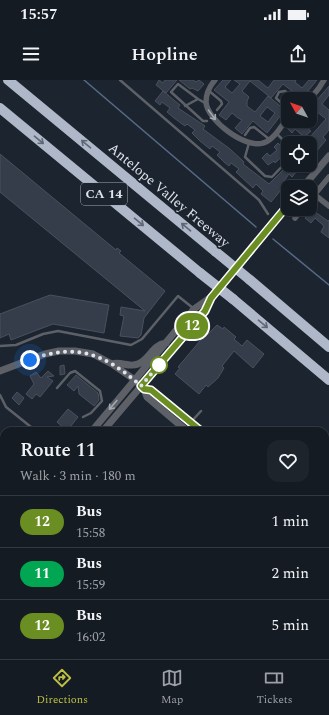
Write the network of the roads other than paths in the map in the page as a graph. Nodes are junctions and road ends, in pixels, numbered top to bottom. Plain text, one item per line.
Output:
1 (8, 80) edge
2 (120, 80) edge
3 (215, 80) edge
4 (324, 80) edge
5 (208, 89) junction
6 (286, 92) edge
7 (315, 92) edge
8 (198, 100) junction
9 (206, 103) junction
10 (281, 103) edge
11 (185, 106) junction
12 (0, 108) edge
13 (217, 110) dead end
14 (207, 121) dead end
15 (281, 126) edge
16 (276, 132) junction
17 (245, 135) dead end
18 (281, 137) edge
19 (269, 139) junction
20 (246, 142) junction
21 (329, 156) edge
22 (281, 167) edge
23 (329, 177) edge
24 (310, 180) edge
25 (317, 188) edge
26 (317, 197) edge
27 (329, 206) edge
28 (281, 213) edge
29 (268, 214) dead end
30 (211, 298) junction
31 (194, 309) junction
32 (166, 343) junction
33 (0, 346) edge
34 (329, 347) edge
35 (112, 364) junction
36 (0, 372) edge
37 (135, 380) junction
38 (329, 380) edge
39 (142, 387) junction
40 (57, 388) dead end
41 (0, 395) edge
42 (202, 411) dead end
43 (84, 417) dead end
44 (191, 423) junction
45 (31, 427) edge
46 (95, 427) edge
47 (107, 427) edge
48 (182, 427) edge
49 (196, 427) edge

34 -> 1 highway, Antelope Valley Freeway / CA 14, bridge
2 - 29 lane
3 - 5 street
4 - 7 street
5 - 9 street
5 - 13 lane
6 - 10 lane
8 - 9 lane
8 - 11 lane
8 - 11 lane
9 -> 20 street
11 - 14 lane
12 -> 38 highway, CA 14, bridge
15 - 16 street
16 - 18 lane
16 - 19 street
17 - 19 lane
19 - 20 street
20 - 22 lane
21 - 24 street
23 - 25 street
26 - 27 street
28 - 30 street
30 - 31 street
30 - 39 street
31 - 32 street
31 - 33 lane
32 - 35 street
32 - 37 street
35 - 36 street
35 - 37 street
37 - 39 street
37 -> 46 street
39 - 44 street
39 - 47 street
39 - 48 street
40 - 43 lane
41 - 45 lane
42 - 44 lane
44 - 49 street

